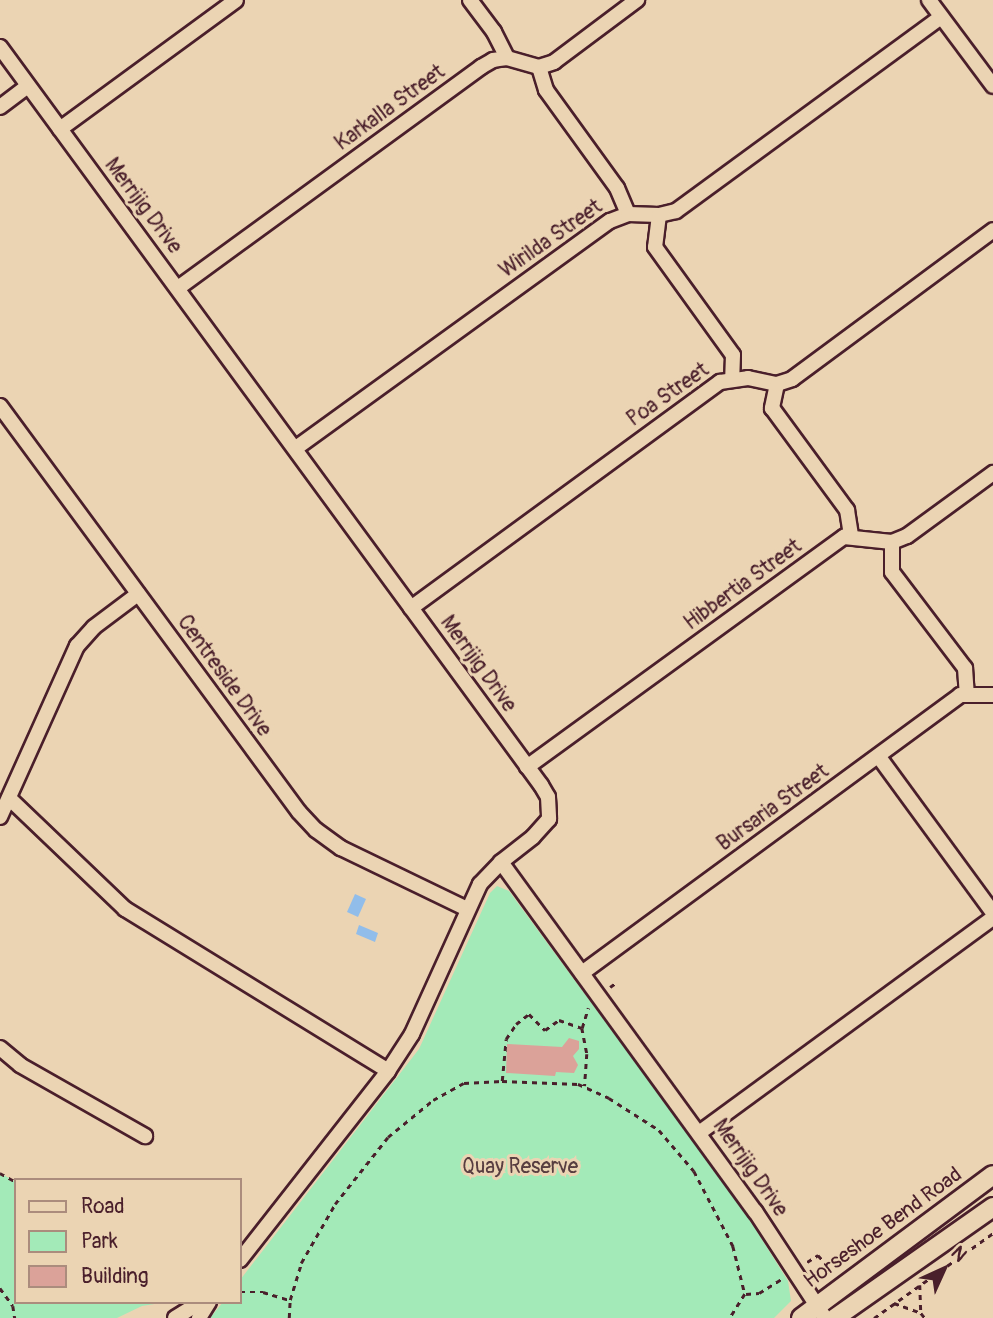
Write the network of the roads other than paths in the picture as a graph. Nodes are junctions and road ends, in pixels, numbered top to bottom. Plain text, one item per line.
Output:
1 (236, 0) edge
2 (470, 0) edge
3 (637, 0) edge
4 (929, 0) edge
5 (941, 17) junction
6 (0, 47) edge
7 (507, 58) junction
8 (539, 67) junction
9 (28, 86) junction
10 (993, 86) edge
11 (0, 107) edge
12 (60, 129) junction
13 (628, 214) junction
14 (659, 215) junction
15 (993, 230) edge
16 (178, 288) junction
17 (732, 378) junction
18 (777, 384) junction
19 (2, 412) edge
20 (296, 448) junction
21 (993, 473) edge
22 (851, 536) junction
23 (892, 542) junction
24 (138, 594) junction
25 (411, 608) junction
26 (967, 694) junction
27 (993, 695) edge
28 (879, 757) junction
29 (527, 767) junction
30 (9, 798) junction
31 (0, 817) edge
32 (501, 862) junction
33 (467, 909) junction
34 (993, 916) edge
35 (582, 973) junction
36 (0, 1048) edge
37 (388, 1070) junction
38 (699, 1132) junction
39 (145, 1136) dead end
40 (993, 1175) edge
41 (993, 1207) edge
42 (242, 1257) edge
43 (198, 1304) edge
44 (821, 1311) edge
45 (175, 1318) edge
46 (801, 1318) edge
47 (835, 1318) edge

1 - 12 street
2 - 7 street
3 - 8 street
4 - 5 street
5 - 10 street
5 - 14 street, Wirilda Street
6 - 9 street, Merrijig Drive
7 - 8 street
7 - 16 street, Karkalla Street
8 - 13 street
9 - 11 street
9 - 12 street, Merrijig Drive
12 - 16 street, Merrijig Drive
13 - 14 street, Wirilda Street
13 - 20 street, Wirilda Street
14 - 17 street
15 - 18 street
16 - 20 street, Merrijig Drive
17 - 18 street, Poa Street
17 - 25 street, Poa Street
18 - 22 street
19 - 24 street, Centreside Drive
20 - 25 street, Merrijig Drive
21 - 23 street
22 - 23 street
22 - 29 street, Hibbertia Street
23 - 26 street
24 - 30 street
24 - 33 street, Centreside Drive
25 - 29 street, Merrijig Drive
26 - 27 street
26 - 28 street, Bursaria Street
28 - 34 street
28 - 35 street, Bursaria Street
29 - 32 street, Merrijig Drive
30 - 31 street
30 - 37 street
32 - 33 street
32 - 35 street, Merrijig Drive
33 - 37 street
34 - 38 street
35 - 38 street, Merrijig Drive
36 - 39 street
37 - 42 street
38 - 44 street, Merrijig Drive
40 - 44 street, Horseshoe Bend Road
41 - 47 street
43 - 45 street
44 - 46 street, Horseshoe Bend Road

